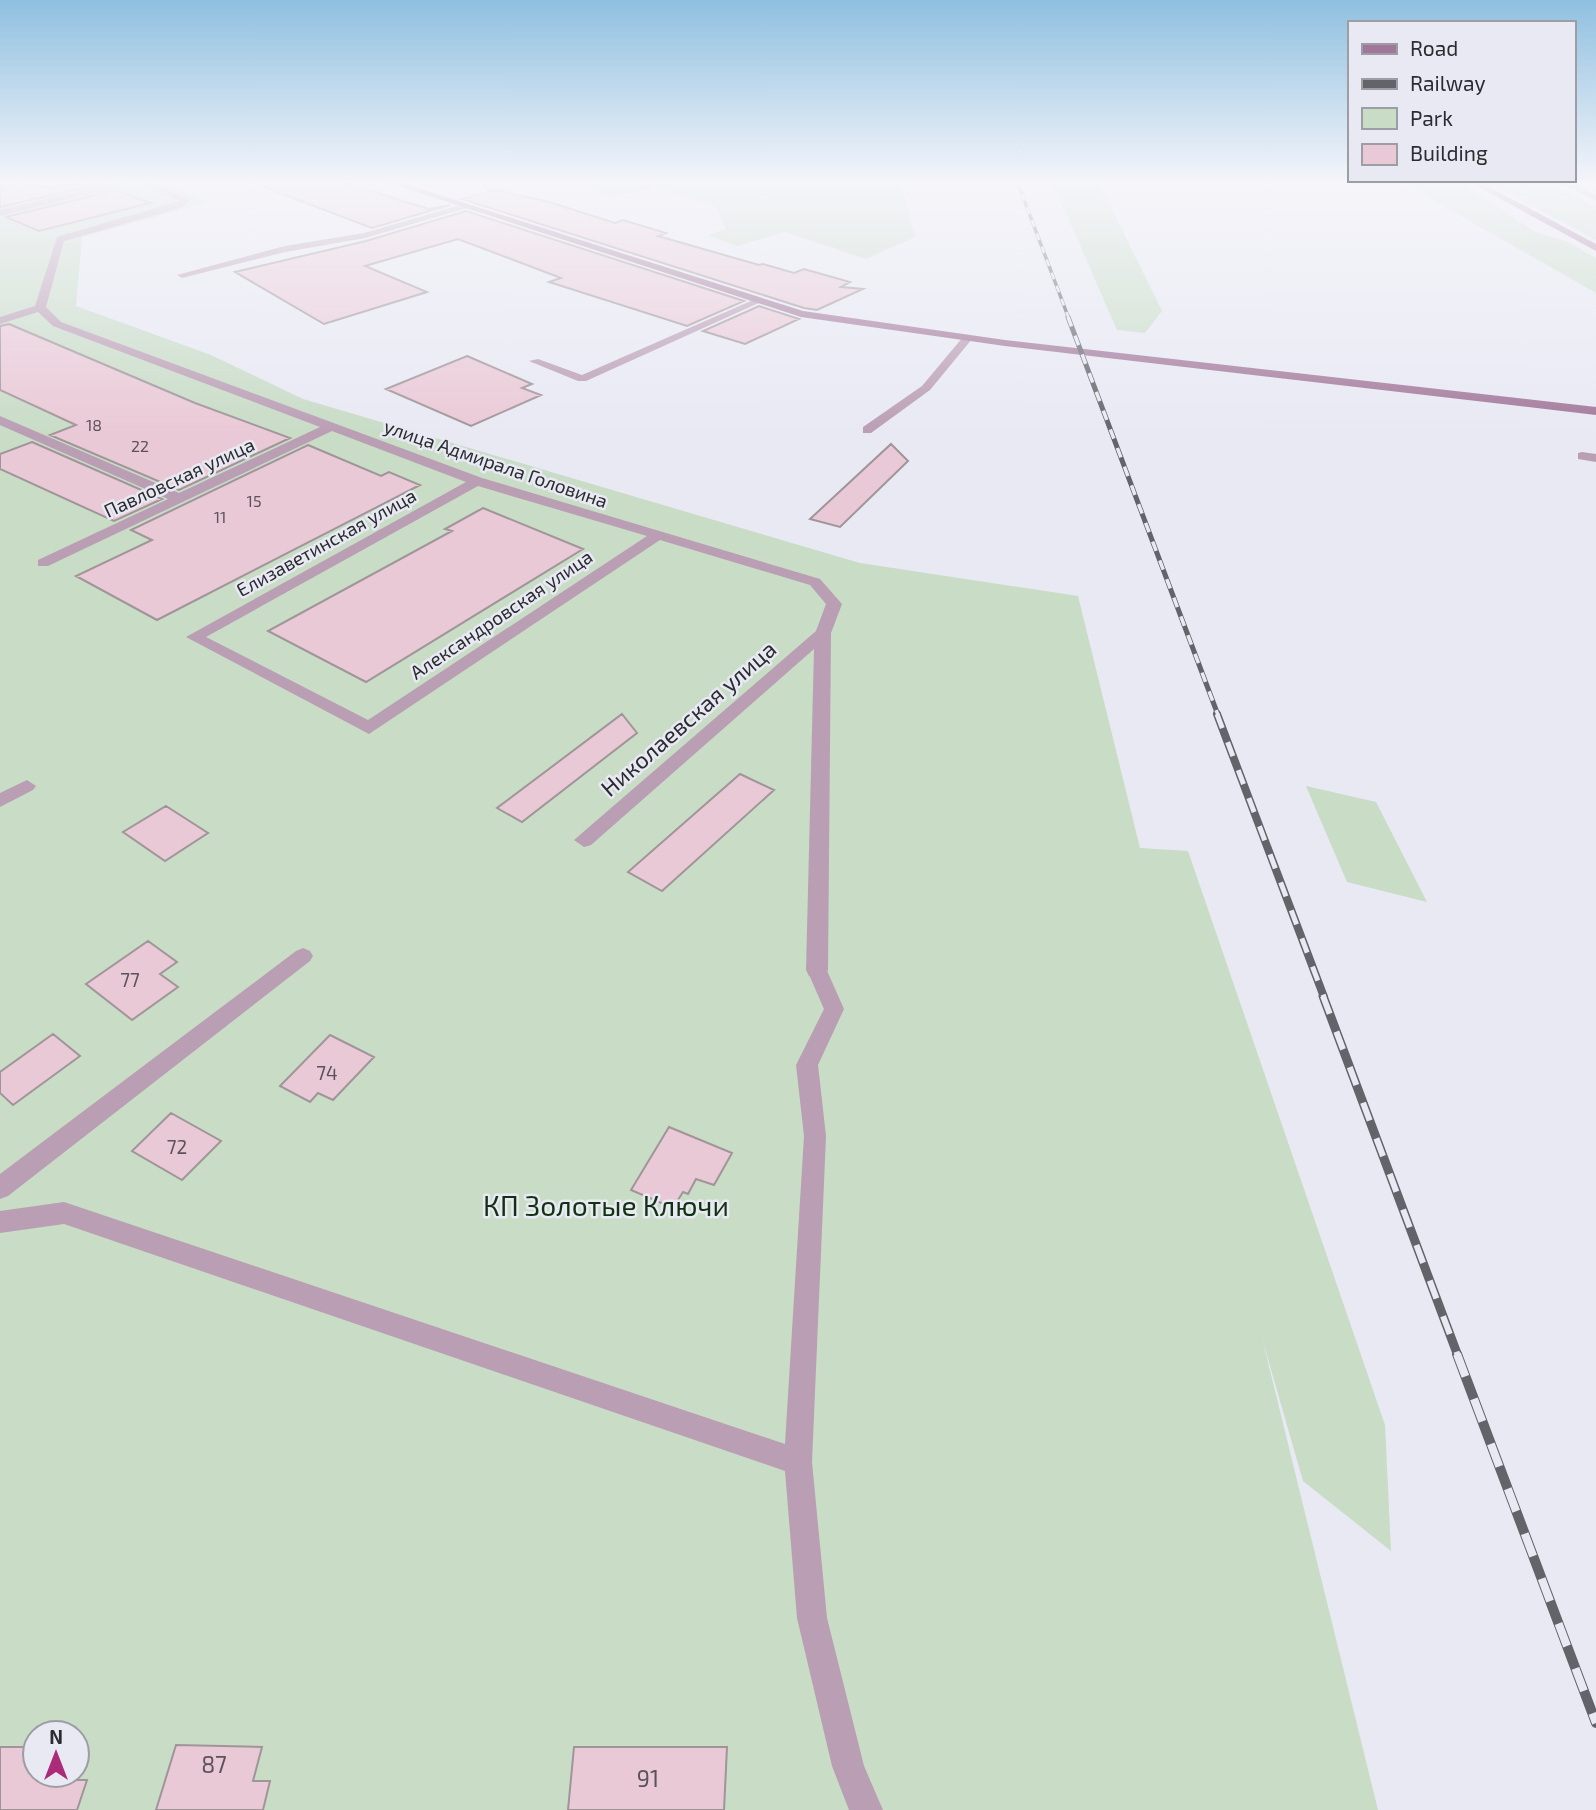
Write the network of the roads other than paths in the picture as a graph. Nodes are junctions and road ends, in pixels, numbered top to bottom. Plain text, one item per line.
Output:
1 (52, 265) edge
2 (220, 265) edge
3 (644, 265) edge
4 (182, 275) dead end
5 (755, 302) junction
6 (40, 308) junction
7 (0, 320) edge
8 (967, 339) junction
9 (534, 361) dead end
10 (1596, 411) edge
11 (0, 420) edge
12 (332, 426) junction
13 (18, 428) junction
14 (867, 430) dead end
15 (0, 434) edge
16 (1582, 456) dead end
17 (1596, 458) edge
18 (477, 481) junction
19 (178, 498) junction
20 (657, 536) junction
21 (43, 563) dead end
22 (823, 633) junction
23 (369, 728) joint
24 (27, 786) dead end
25 (0, 801) edge
26 (584, 840) dead end
27 (303, 956) dead end
28 (817, 970) joint
29 (0, 1188) edge
30 (0, 1222) edge
31 (798, 1462) junction
32 (866, 1810) edge

1 - 6 street
2 - 4 lane
3 - 5 street
5 - 8 street
5 - 9 lane
6 - 7 street
6 - 12 street, улица Адмирала Головина
8 - 10 street
8 - 14 lane
11 - 13 street
12 - 18 street, улица Адмирала Головина
12 - 19 street, Павловская улица
13 - 15 street
13 - 19 street
16 - 17 lane
18 - 20 street, улица Адмирала Головина
18 - 23 street, Елизаветинская улица
19 - 21 street, Павловская улица
20 - 22 street, улица Адмирала Головина
20 - 23 street, Александровская улица
22 - 26 street, Николаевская улица
22 - 28 street, улица Адмирала Головина
24 - 25 lane
27 - 29 lane
28 - 31 lane
30 - 31 lane
31 - 32 lane

